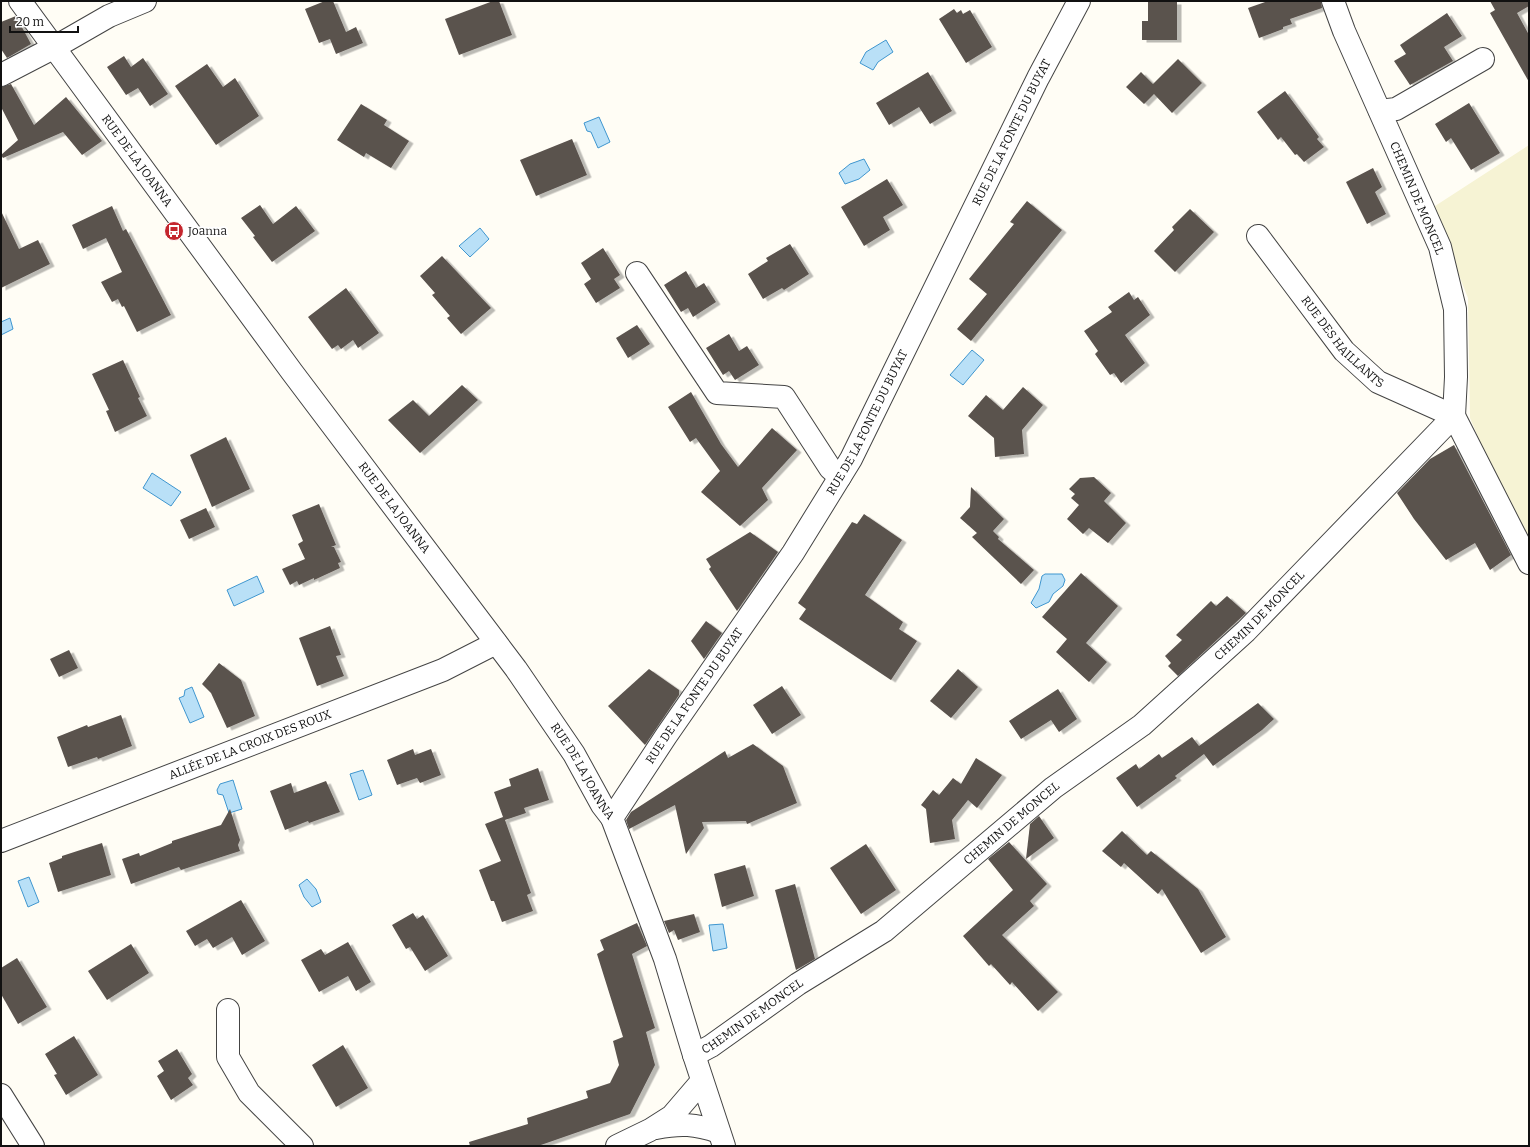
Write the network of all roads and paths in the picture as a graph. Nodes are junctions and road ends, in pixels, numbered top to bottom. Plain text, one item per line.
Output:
1 (20, 1) edge
2 (145, 1) edge
3 (1079, 1) edge
4 (1333, 1) edge
5 (55, 48) junction
6 (1483, 59) dead end
7 (1, 75) edge
8 (1380, 111) junction
9 (1258, 236) dead end
10 (637, 273) dead end
11 (1454, 416) junction
12 (840, 477) junction
13 (1529, 563) edge
14 (496, 643) junction
15 (612, 818) junction
16 (1, 841) edge
17 (228, 1010) dead end
18 (694, 1055) junction
19 (702, 1081) junction
20 (1, 1095) edge
21 (650, 1130) junction
22 (722, 1139) edge
23 (33, 1146) edge
24 (302, 1146) edge
25 (617, 1146) edge

1 - 5 street, RUE DE LA JOANNA
2 - 5 street
3 - 12 street, RUE DE LA FONTE DU BUYAT
4 - 8 street, CHEMIN DE MONCEL
5 - 7 street
5 - 14 street, RUE DE LA JOANNA
6 - 8 street
8 - 11 street, CHEMIN DE MONCEL
9 - 11 street, RUE DES HAILLANTS
10 - 12 street
11 - 13 street
11 - 18 street, CHEMIN DE MONCEL
12 - 15 street, RUE DE LA FONTE DU BUYAT
14 - 15 street, RUE DE LA JOANNA
14 - 16 street, ALLÉE DE LA CROIX DES ROUX
15 - 18 street, RUE DE LA JOANNA
17 - 24 street
18 - 19 street, RUE DE LA JOANNA
19 - 21 street
19 - 22 street, RUE DE LA JOANNA
20 - 23 street
21 - 22 street
21 - 25 street

